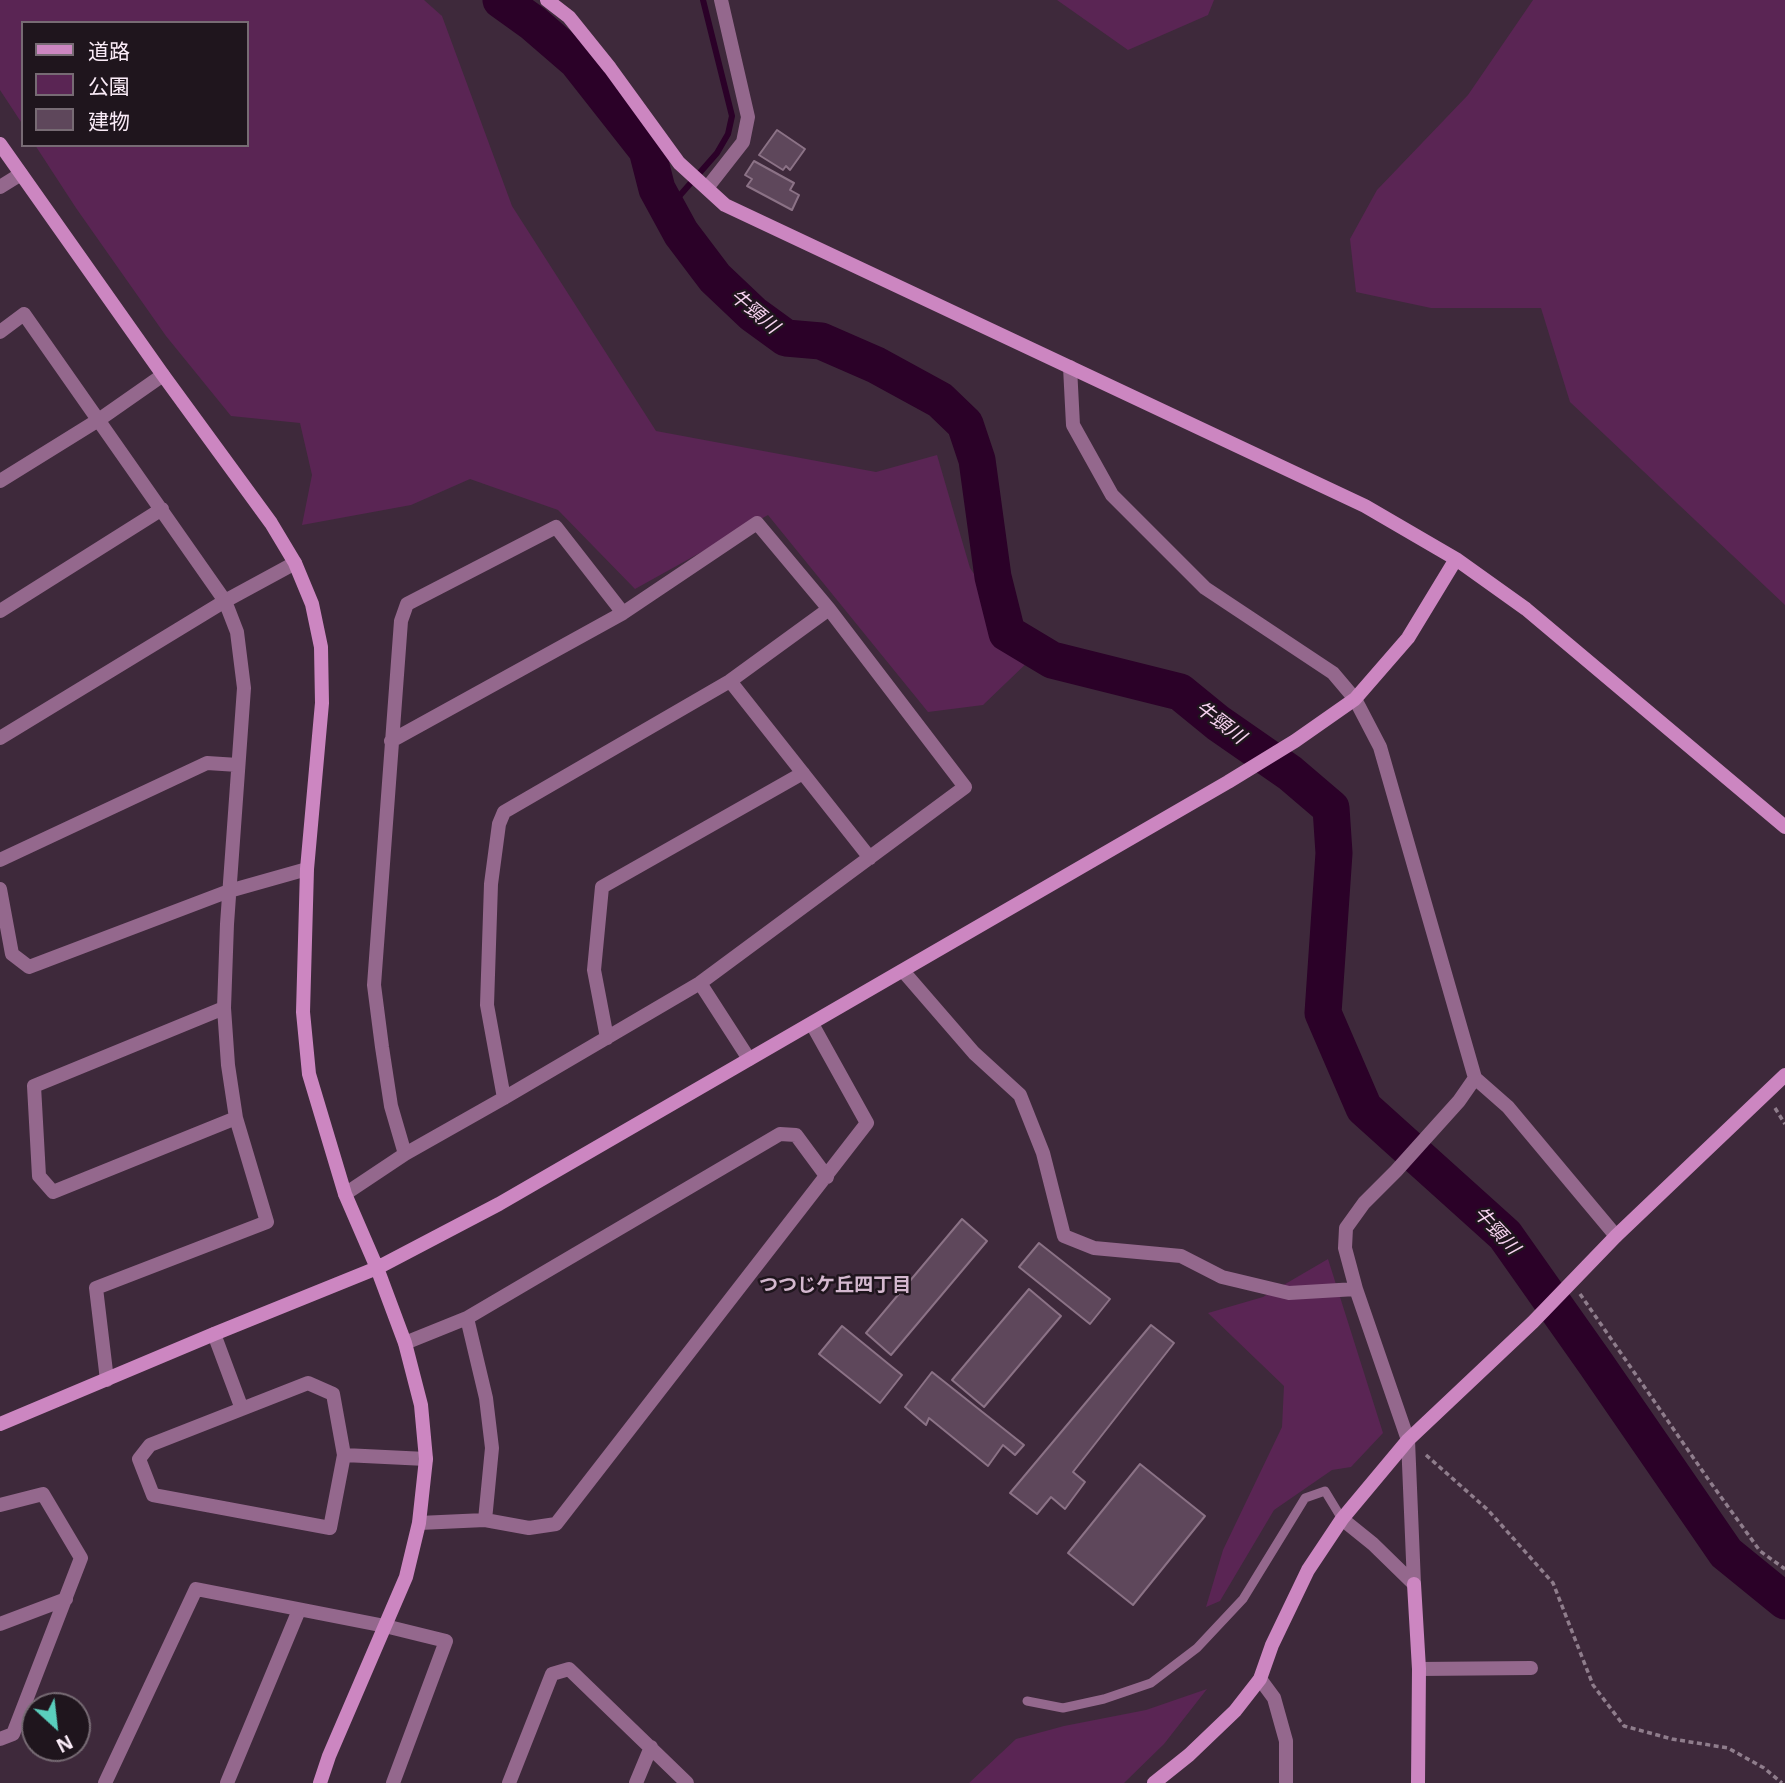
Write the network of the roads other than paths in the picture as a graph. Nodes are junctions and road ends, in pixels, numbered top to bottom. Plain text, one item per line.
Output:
1 (547, 0) edge
2 (721, 0) edge
3 (0, 144) edge
4 (21, 174) junction
5 (0, 187) edge
6 (707, 188) junction
7 (0, 332) edge
8 (1070, 367) junction
9 (163, 375) junction
10 (100, 419) junction
11 (0, 481) edge
12 (162, 509) junction
13 (1456, 559) junction
14 (295, 564) junction
15 (225, 601) junction
16 (828, 609) junction
17 (0, 611) edge
18 (623, 613) junction
19 (730, 681) junction
20 (1355, 699) junction
21 (0, 738) edge
22 (391, 741) junction
23 (238, 765) junction
24 (803, 773) junction
25 (1785, 827) edge
26 (870, 858) junction
27 (0, 860) edge
28 (307, 869) junction
29 (0, 889) edge
30 (229, 891) junction
31 (903, 971) junction
32 (700, 983) junction
33 (224, 1008) junction
34 (813, 1024) junction
35 (607, 1038) junction
36 (749, 1059) junction
37 (1785, 1075) edge
38 (1475, 1078) junction
39 (504, 1098) junction
40 (236, 1118) junction
41 (405, 1154) junction
42 (827, 1177) junction
43 (345, 1194) junction
44 (1616, 1236) junction
45 (377, 1268) junction
46 (1356, 1289) junction
47 (467, 1318) junction
48 (214, 1334) junction
49 (405, 1343) junction
50 (107, 1380) junction
51 (242, 1409) junction
52 (0, 1424) edge
53 (1408, 1440) junction
54 (344, 1455) junction
55 (426, 1459) junction
56 (0, 1505) edge
57 (1342, 1519) junction
58 (485, 1520) junction
59 (419, 1523) junction
60 (1414, 1584) junction
61 (66, 1599) junction
62 (299, 1610) junction
63 (0, 1624) edge
64 (385, 1626) junction
65 (1531, 1668) dead end
66 (1419, 1669) junction
67 (1260, 1679) junction
68 (1027, 1701) dead end
69 (0, 1739) edge
70 (651, 1747) junction
71 (106, 1783) edge
72 (227, 1783) edge
73 (320, 1783) edge
74 (393, 1783) edge
75 (509, 1783) edge
76 (636, 1783) edge
77 (687, 1783) edge
78 (1154, 1783) edge
79 (1286, 1783) edge
80 (1418, 1783) edge

1 - 6 street
2 - 6 street
3 - 4 street
4 - 5 street
4 - 9 street
6 - 8 street
7 - 10 street
8 - 13 street
8 - 20 street
9 - 10 street
9 - 14 street
10 - 11 street
10 - 12 street
12 - 15 street
12 - 17 street
13 - 20 street
13 - 25 street
14 - 15 street
14 - 28 street
15 - 21 street
15 - 23 street
16 - 18 street
16 - 19 street
16 - 26 street
18 - 22 street
18 - 22 street
19 - 24 street
19 - 39 street
20 - 31 street
20 - 38 street
22 - 41 street
23 - 27 street
23 - 30 street
24 - 26 street
24 - 35 street
26 - 32 street
28 - 30 street
28 - 43 street
29 - 30 street
30 - 33 street
31 - 34 street
31 - 46 street
32 - 35 street
32 - 36 street
33 - 40 street
33 - 40 street
34 - 36 street
34 - 42 street
35 - 39 street
36 - 45 street
37 - 44 street
38 - 44 street
38 - 46 street
39 - 41 street
40 - 50 street
41 - 43 street
42 - 47 street
42 - 58 street
43 - 45 street
44 - 53 street
45 - 48 street
45 - 49 street
46 - 53 street
47 - 49 street
47 - 58 street
48 - 50 street
48 - 51 street
49 - 55 street
50 - 52 street
51 - 54 street
51 - 54 street
53 - 57 street
53 - 60 street
54 - 55 street
55 - 59 street
56 - 61 street
57 - 60 street
57 - 67 street
57 - 68 lane
58 - 59 street
59 - 64 street
60 - 66 street
61 - 63 street
61 - 69 street
62 - 64 street
62 - 71 street
62 - 72 street
64 - 73 street
64 - 74 street
65 - 66 street
66 - 80 street
67 - 78 street
67 - 79 street
70 - 75 street
70 - 76 street
70 - 77 street

